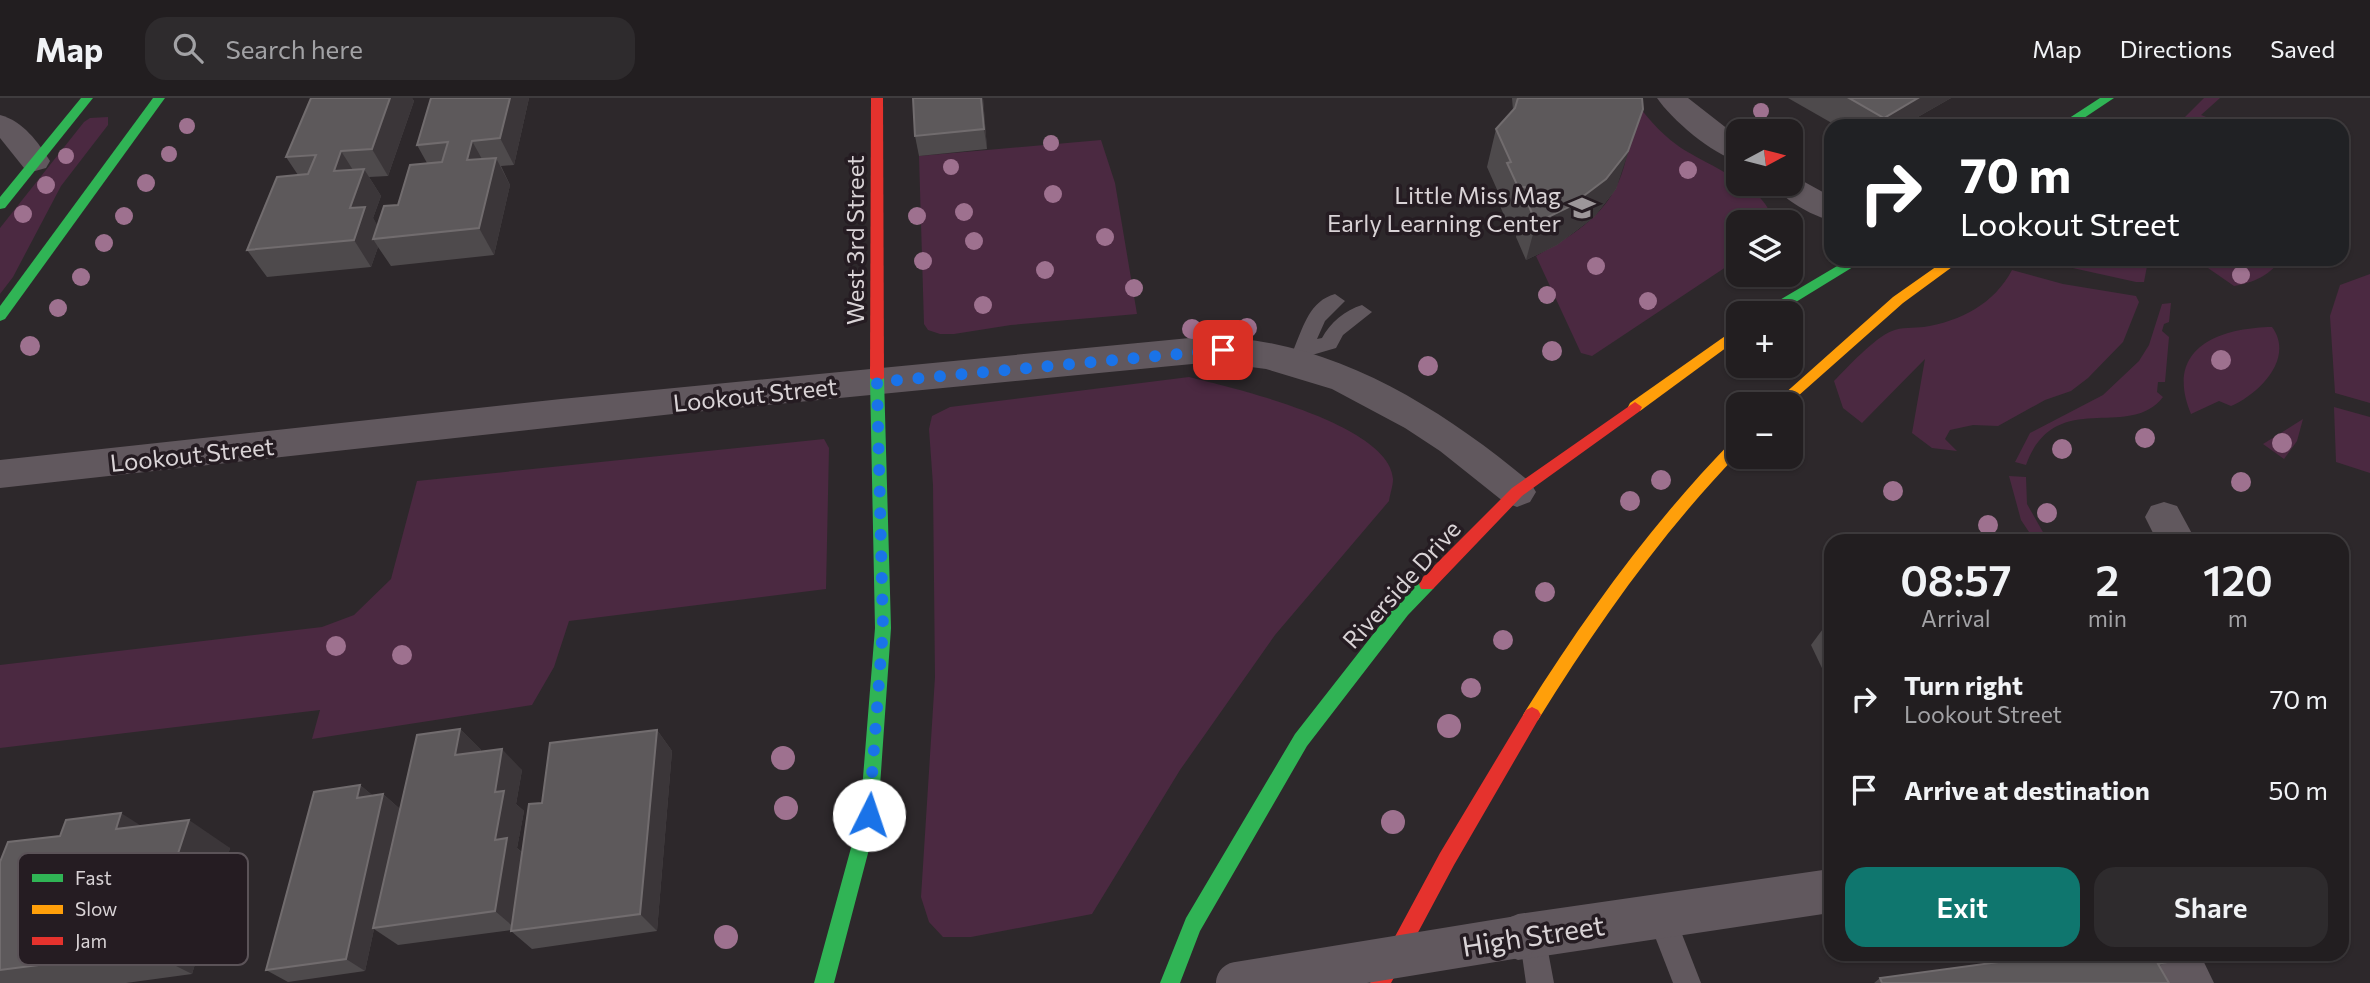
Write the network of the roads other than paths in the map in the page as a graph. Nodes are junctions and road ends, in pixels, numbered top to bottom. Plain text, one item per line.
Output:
1 (87, 98) edge
2 (159, 98) edge
3 (877, 98) edge
4 (1671, 98) edge
5 (2108, 98) edge
6 (2074, 119) edge
7 (0, 124) edge
8 (1726, 143) edge
9 (35, 161) junction
10 (1803, 193) edge
11 (0, 205) edge
12 (1824, 206) edge
13 (1847, 266) edge
14 (1946, 266) edge
15 (1335, 300) dead end
16 (1789, 301) edge
17 (1362, 312) dead end
18 (0, 316) edge
19 (1726, 341) edge
20 (1299, 357) junction
21 (877, 382) junction
22 (1794, 392) edge
23 (1726, 455) edge
24 (0, 474) edge
25 (1517, 492) junction
26 (1824, 892) edge
27 (1661, 916) junction
28 (1526, 936) junction
29 (2177, 961) edge
30 (824, 983) edge
31 (1170, 983) edge
32 (1237, 983) edge
33 (1380, 983) edge
34 (1540, 983) edge
35 (1687, 983) edge
36 (2190, 983) edge

1 - 9 main road
2 - 18 main road
3 - 21 main road, West 3rd Street
4 - 8 street
5 - 6 main road
7 - 9 street
9 - 11 main road
10 - 12 street
13 - 16 main road
14 - 22 main road
15 - 20 lane
17 - 20 lane
19 - 25 main road, Riverside Drive
20 - 21 street, Lookout Street
20 - 25 street, Lookout Street
21 - 24 street, Lookout Street
21 - 30 main road, West 3rd Street
23 - 33 main road
25 - 31 main road, Riverside Drive
26 - 27 street, High Street
27 - 28 street, High Street
27 - 35 lane
28 - 32 street, High Street, bridge
28 - 34 lane
29 - 36 street

